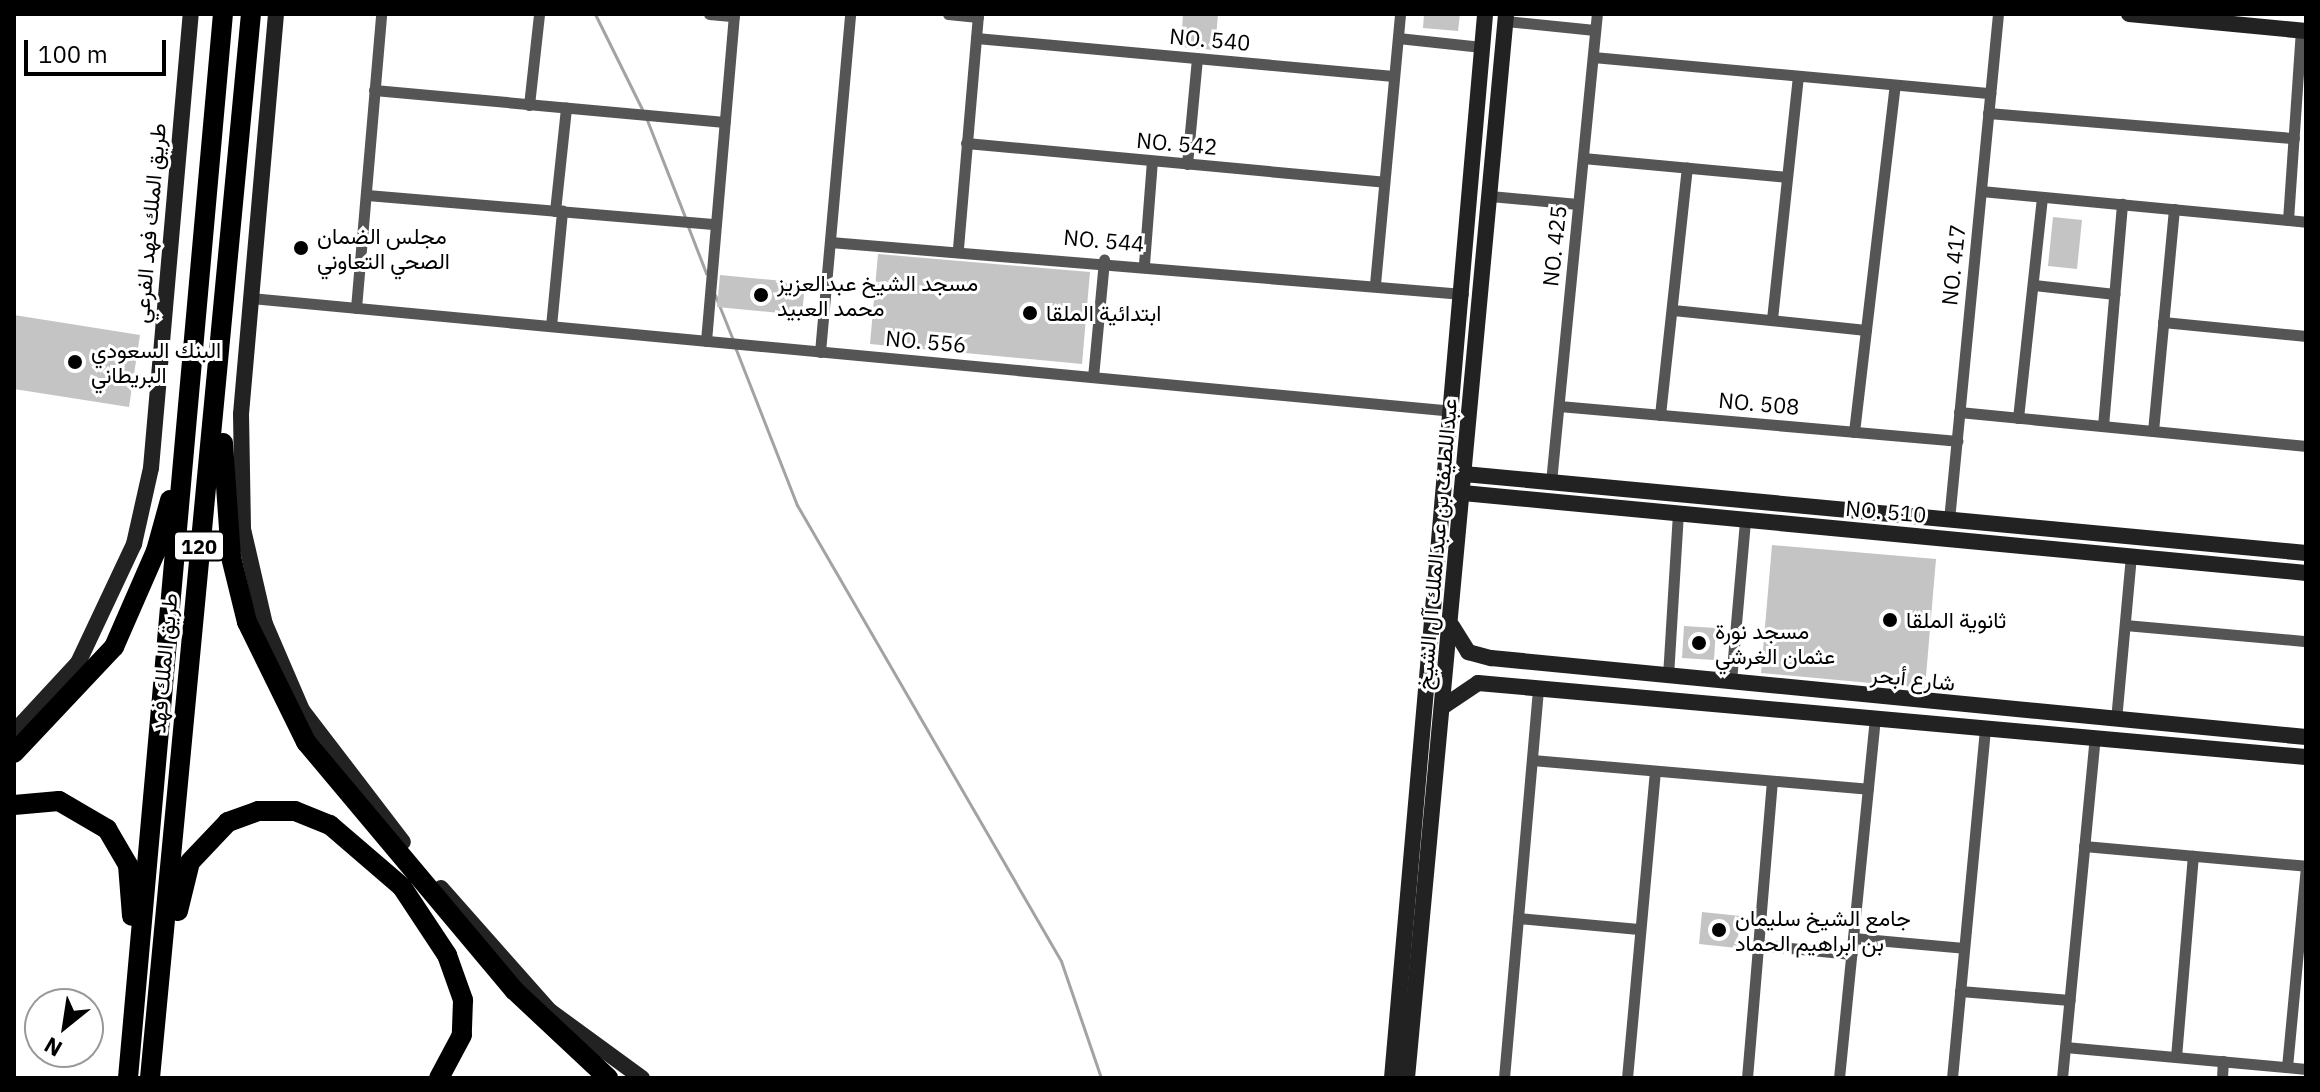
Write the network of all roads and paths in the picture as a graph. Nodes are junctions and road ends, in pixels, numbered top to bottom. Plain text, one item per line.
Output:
1 (191, 14) edge
2 (223, 14) edge
3 (251, 14) edge
4 (257, 14) edge
5 (276, 14) edge
6 (381, 14) edge
7 (539, 14) edge
8 (709, 14) edge
9 (850, 14) edge
10 (948, 14) edge
11 (1400, 14) edge
12 (1485, 14) edge
13 (1597, 14) edge
14 (1998, 14) edge
15 (2129, 14) edge
16 (734, 15) edge
17 (978, 15) edge
18 (1506, 18) edge
19 (1595, 30) junction
20 (2304, 30) edge
21 (249, 37) junction
22 (976, 38) junction
23 (1398, 38) junction
24 (1482, 47) junction
25 (1593, 57) junction
26 (1197, 58) junction
27 (1393, 76) junction
28 (1798, 76) junction
29 (1895, 85) junction
30 (374, 90) junction
31 (1990, 93) junction
32 (529, 105) junction
33 (566, 108) junction
34 (1988, 113) junction
35 (1475, 116) junction
36 (1497, 118) junction
37 (725, 122) junction
38 (2294, 138) junction
39 (966, 143) junction
40 (1583, 158) junction
41 (1152, 161) junction
42 (1187, 164) junction
43 (1687, 167) junction
44 (1787, 177) junction
45 (1384, 182) junction
46 (1981, 191) junction
47 (367, 195) junction
48 (1490, 196) junction
49 (2042, 197) junction
50 (1578, 204) junction
51 (2122, 204) junction
52 (2174, 209) junction
53 (558, 211) junction
54 (2288, 220) junction
55 (2306, 222) edge
56 (716, 224) junction
57 (830, 242) junction
58 (958, 248) junction
59 (1104, 260) junction
60 (1144, 264) junction
61 (1375, 284) junction
62 (2034, 285) junction
63 (1463, 294) junction
64 (2114, 294) junction
65 (251, 298) junction
66 (356, 308) junction
67 (1673, 310) junction
68 (1772, 319) junction
69 (2163, 322) junction
70 (551, 326) junction
71 (1866, 330) junction
72 (2306, 336) edge
73 (706, 341) junction
74 (820, 352) junction
75 (1093, 377) junction
76 (218, 405) junction
77 (1559, 406) junction
78 (1454, 411) junction
79 (1959, 412) junction
80 (1660, 415) junction
81 (2018, 418) junction
82 (2103, 426) junction
83 (2153, 431) junction
84 (1854, 432) junction
85 (1957, 441) junction
86 (2306, 446) edge
87 (181, 461) junction
88 (1473, 475) junction
89 (1551, 482) junction
90 (1471, 494) junction
91 (1678, 513) junction
92 (1745, 520) junction
93 (1949, 520) junction
94 (1948, 539) junction
95 (2306, 553) edge
96 (2131, 556) junction
97 (2306, 573) edge
98 (1450, 611) junction
99 (2125, 625) junction
100 (2306, 641) edge
101 (1491, 658) junction
102 (1668, 676) junction
103 (1731, 681) junction
104 (1493, 683) junction
105 (1538, 688) junction
106 (1444, 706) junction
107 (1875, 718) junction
108 (2116, 720) junction
109 (1985, 728) junction
110 (14, 732) edge
111 (2095, 737) junction
112 (2306, 737) edge
113 (14, 753) edge
114 (2306, 757) edge
115 (1532, 760) junction
116 (1655, 771) junction
117 (1772, 782) junction
118 (1868, 789) junction
119 (14, 805) edge
120 (2084, 846) junction
121 (2193, 856) junction
122 (2306, 866) edge
123 (1518, 918) junction
124 (1639, 929) junction
125 (1853, 938) junction
126 (1759, 945) junction
127 (1964, 948) junction
128 (164, 953) junction
129 (1852, 954) junction
130 (138, 975) junction
131 (1960, 991) junction
132 (2070, 1000) junction
133 (2065, 1047) junction
134 (2176, 1057) junction
135 (2223, 1061) junction
136 (2287, 1067) junction
137 (2306, 1069) edge
138 (128, 1078) edge
139 (150, 1078) edge
140 (439, 1078) edge
141 (608, 1078) edge
142 (642, 1078) edge
143 (1392, 1078) edge
144 (1407, 1078) edge
145 (1504, 1078) edge
146 (1627, 1078) edge
147 (1747, 1078) edge
148 (1839, 1078) edge
149 (1952, 1078) edge
150 (2062, 1078) edge
151 (2222, 1078) edge

1 - 110 street, طريق الملك فهد الفرعي
2 - 87 highway, طريق الملك فهد / 120
3 - 21 highway, طريق الملك فهد / 120
4 - 21 highway
5 - 65 street
6 - 30 street
7 - 32 street
8 - 16 street
9 - 57 street
10 - 17 street
11 - 23 street
12 - 24 street, عبداللطيف بن عبدالملك آل الشيخ
13 - 19 street, NO. 425
14 - 31 street, NO. 417
15 - 20 street
16 - 37 street
17 - 22 street
18 - 19 street
18 - 36 street, عبداللطيف بن عبدالملك آل الشيخ
19 - 25 street, NO. 425
20 - 38 street
21 - 76 highway, طريق الملك فهد / 120
22 - 26 street, NO. 540
22 - 39 street
23 - 24 street
23 - 27 street
24 - 35 street, عبداللطيف بن عبدالملك آل الشيخ
25 - 28 street
25 - 40 street, NO. 425
26 - 27 street, NO. 540
26 - 42 street
27 - 45 street
28 - 29 street
28 - 44 street
29 - 31 street
29 - 71 street
30 - 32 street
30 - 47 street
31 - 34 street, NO. 417
32 - 33 street
33 - 37 street
33 - 53 street
34 - 38 street
34 - 46 street, NO. 417
35 - 36 street
35 - 63 street, عبداللطيف بن عبدالملك آل الشيخ
36 - 48 street, عبداللطيف بن عبدالملك آل الشيخ
37 - 56 street
38 - 54 street
39 - 41 street, NO. 542
39 - 58 street
40 - 43 street
40 - 50 street, NO. 425
41 - 42 street, NO. 542
41 - 60 street
42 - 45 street, NO. 542
43 - 44 street
43 - 67 street
44 - 68 street
45 - 61 street
46 - 49 street
46 - 79 street, NO. 417
47 - 53 street
47 - 66 street
48 - 50 street
48 - 88 street, عبداللطيف بن عبدالملك آل الشيخ
49 - 51 street
49 - 62 street
50 - 77 street, NO. 425
51 - 52 street
51 - 64 street
52 - 54 street
52 - 69 street
53 - 56 street
53 - 70 street
54 - 55 street
56 - 73 street
57 - 58 street, NO. 544
57 - 74 street
58 - 59 street, NO. 544
59 - 60 street, NO. 544
59 - 75 street
60 - 61 street, NO. 544
61 - 63 street, NO. 544
62 - 64 street
62 - 81 street
63 - 78 street, عبداللطيف بن عبدالملك آل الشيخ
64 - 82 street
65 - 66 street, NO. 556
65 - 142 street
66 - 70 street, NO. 556
67 - 68 street
67 - 80 street
68 - 71 street
69 - 72 street
69 - 83 street
70 - 73 street, NO. 556
71 - 84 street
73 - 74 street, NO. 556
74 - 75 street, NO. 556
75 - 78 street, NO. 556
76 - 128 highway, طريق الملك فهد / 120
76 - 141 highway
77 - 80 street, NO. 508
77 - 89 street, NO. 425
78 - 143 street, عبداللطيف بن عبدالملك آل الشيخ
79 - 81 street
79 - 85 street, NO. 417
80 - 84 street, NO. 508
81 - 82 street
82 - 83 street
83 - 86 street
84 - 85 street, NO. 508
85 - 93 street, NO. 417
87 - 113 highway
87 - 130 highway, طريق الملك فهد / 120
88 - 89 street, NO. 510
88 - 90 street, عبداللطيف بن عبدالملك آل الشيخ
89 - 93 street, NO. 510
90 - 91 street, NO. 510
90 - 98 street, عبداللطيف بن عبدالملك آل الشيخ
91 - 92 street, NO. 510
91 - 102 street
92 - 94 street, NO. 510
92 - 103 street
93 - 94 street
93 - 95 street, NO. 510
94 - 96 street, NO. 510
96 - 97 street, NO. 510
96 - 99 street
98 - 101 street, شارع أبحر
98 - 106 street, عبداللطيف بن عبدالملك آل الشيخ
99 - 100 street
99 - 108 street
101 - 102 street, شارع أبحر
101 - 104 street
102 - 103 street, شارع أبحر
103 - 108 street, شارع أبحر
104 - 105 street, شارع أبحر
104 - 106 street, شارع أبحر
105 - 107 street, شارع أبحر
105 - 115 street
106 - 144 street, عبداللطيف بن عبدالملك آل الشيخ
107 - 109 street, شارع أبحر
107 - 118 street
108 - 112 street, شارع أبحر
109 - 111 street, شارع أبحر
109 - 127 street
111 - 114 street, شارع أبحر
111 - 120 street
115 - 116 street
115 - 123 street
116 - 117 street
116 - 124 street
117 - 118 street
117 - 126 street
118 - 125 street
119 - 130 highway
120 - 121 street
120 - 132 street
121 - 122 street
121 - 134 street
122 - 136 street
123 - 124 street
123 - 145 street
124 - 146 street
125 - 127 street
125 - 129 street
126 - 129 street
126 - 147 street
127 - 131 street
128 - 139 highway, طريق الملك فهد / 120
128 - 140 highway
129 - 148 street
130 - 138 highway, طريق الملك فهد / 120
131 - 132 street
131 - 149 street
132 - 133 street
133 - 134 street
133 - 150 street
134 - 135 street
135 - 136 street
135 - 151 street
136 - 137 street

